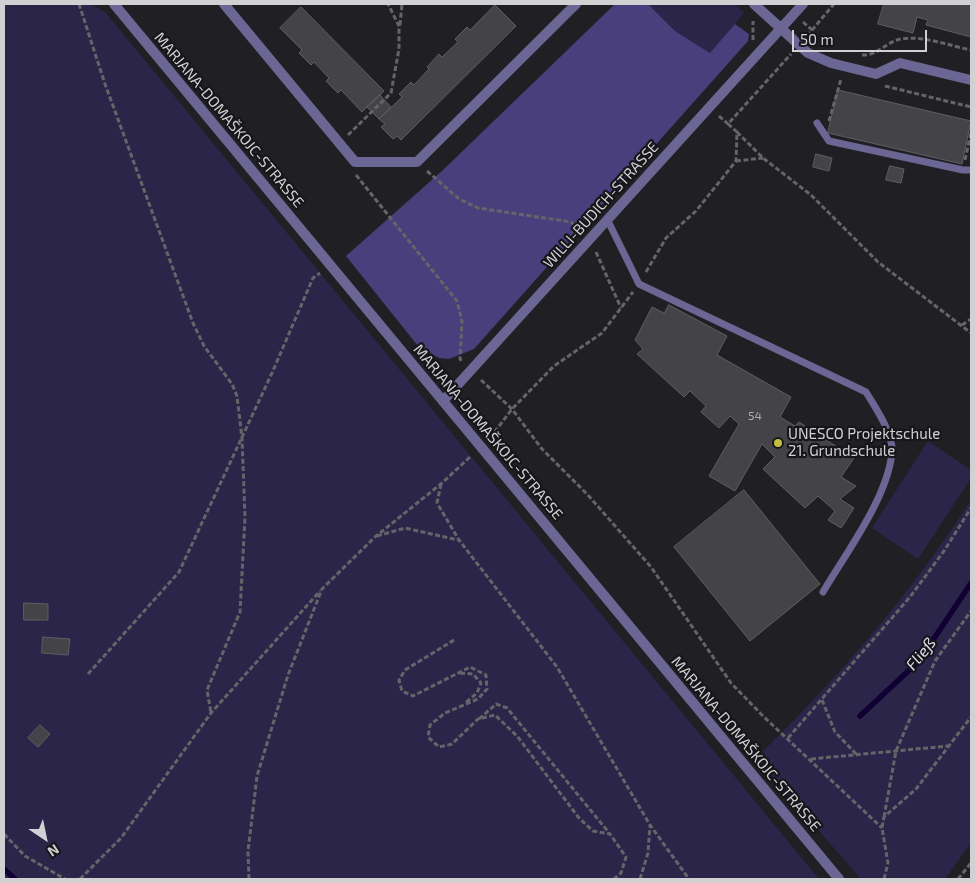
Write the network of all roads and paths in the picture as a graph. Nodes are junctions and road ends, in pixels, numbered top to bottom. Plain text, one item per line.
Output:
1 (79, 4) edge
2 (114, 4) edge
3 (224, 4) edge
4 (388, 4) edge
5 (402, 4) edge
6 (576, 4) edge
7 (754, 4) edge
8 (802, 4) edge
9 (834, 4) edge
10 (400, 26) junction
11 (780, 29) junction
12 (805, 37) junction
13 (812, 42) dead end
14 (798, 46) junction
15 (971, 50) edge
16 (856, 55) dead end
17 (971, 80) edge
18 (817, 123) dead end
19 (737, 132) junction
20 (340, 142) junction
21 (763, 158) junction
22 (736, 161) junction
23 (355, 162) junction
24 (417, 162) junction
25 (971, 170) edge
26 (608, 221) junction
27 (584, 233) dead end
28 (330, 265) junction
29 (639, 284) junction
30 (971, 319) edge
31 (962, 325) junction
32 (971, 333) edge
33 (471, 370) junction
34 (443, 401) junction
35 (512, 409) junction
36 (242, 438) junction
37 (481, 446) junction
38 (442, 483) junction
39 (971, 508) edge
40 (375, 537) junction
41 (459, 540) junction
42 (322, 589) junction
43 (823, 592) dead end
44 (971, 611) edge
45 (454, 640) dead end
46 (460, 673) junction
47 (88, 674) dead end
48 (822, 699) junction
49 (463, 705) junction
50 (211, 714) junction
51 (971, 717) edge
52 (478, 719) junction
53 (788, 738) junction
54 (949, 746) junction
55 (896, 751) junction
56 (858, 756) junction
57 (811, 759) junction
58 (884, 817) junction
59 (650, 825) junction
60 (882, 828) junction
61 (4, 834) edge
62 (610, 834) junction
63 (971, 862) edge
64 (65, 879) edge
65 (80, 879) edge
66 (249, 879) edge
67 (614, 879) edge
68 (640, 879) edge
69 (689, 879) edge
70 (839, 879) edge
71 (884, 879) edge
72 (958, 879) edge

1 - 36 path
2 - 28 street, MARJANA-DOMAŠKOJC-STRASSE
3 - 20 street
4 - 10 path
5 - 10 path
6 - 24 street
7 - 11 street
8 - 11 street, WILLI-BUDICH-STRASSE
9 - 12 path
10 - 20 path
11 - 14 street
11 - 26 street, WILLI-BUDICH-STRASSE
12 - 13 path
12 - 14 path
14 - 17 street
14 - 19 path
15 - 16 path
18 - 25 lane
19 - 21 path
19 - 22 path
20 - 23 street
21 - 22 path
21 - 31 path
22 - 29 path
23 - 24 street
23 - 33 path
24 - 27 path
26 - 29 lane
26 - 33 street, WILLI-BUDICH-STRASSE
28 - 34 street, MARJANA-DOMAŠKOJC-STRASSE
28 - 36 path
29 - 35 path
29 - 43 lane
30 - 31 path
31 - 32 path
33 - 34 street, WILLI-BUDICH-STRASSE
33 - 35 path
34 - 37 street, MARJANA-DOMAŠKOJC-STRASSE
35 - 37 path
35 - 53 path
36 - 47 path
36 - 50 path
37 - 38 path
37 - 70 street, MARJANA-DOMAŠKOJC-STRASSE
38 - 40 path
38 - 41 path
39 - 48 path
40 - 41 path
40 - 42 path
41 - 59 path
42 - 50 path
42 - 66 path
44 - 55 path
45 - 46 path
46 - 49 path
46 - 49 path
48 - 53 path
48 - 56 path
49 - 52 path
50 - 65 path
51 - 54 path
52 - 62 path
52 - 62 path
53 - 57 path
54 - 55 path
54 - 58 path
55 - 56 path
55 - 58 path
56 - 57 path
57 - 60 path
58 - 60 path
59 - 68 path
59 - 69 path
60 - 71 path
61 - 64 path
62 - 67 path
63 - 72 path

